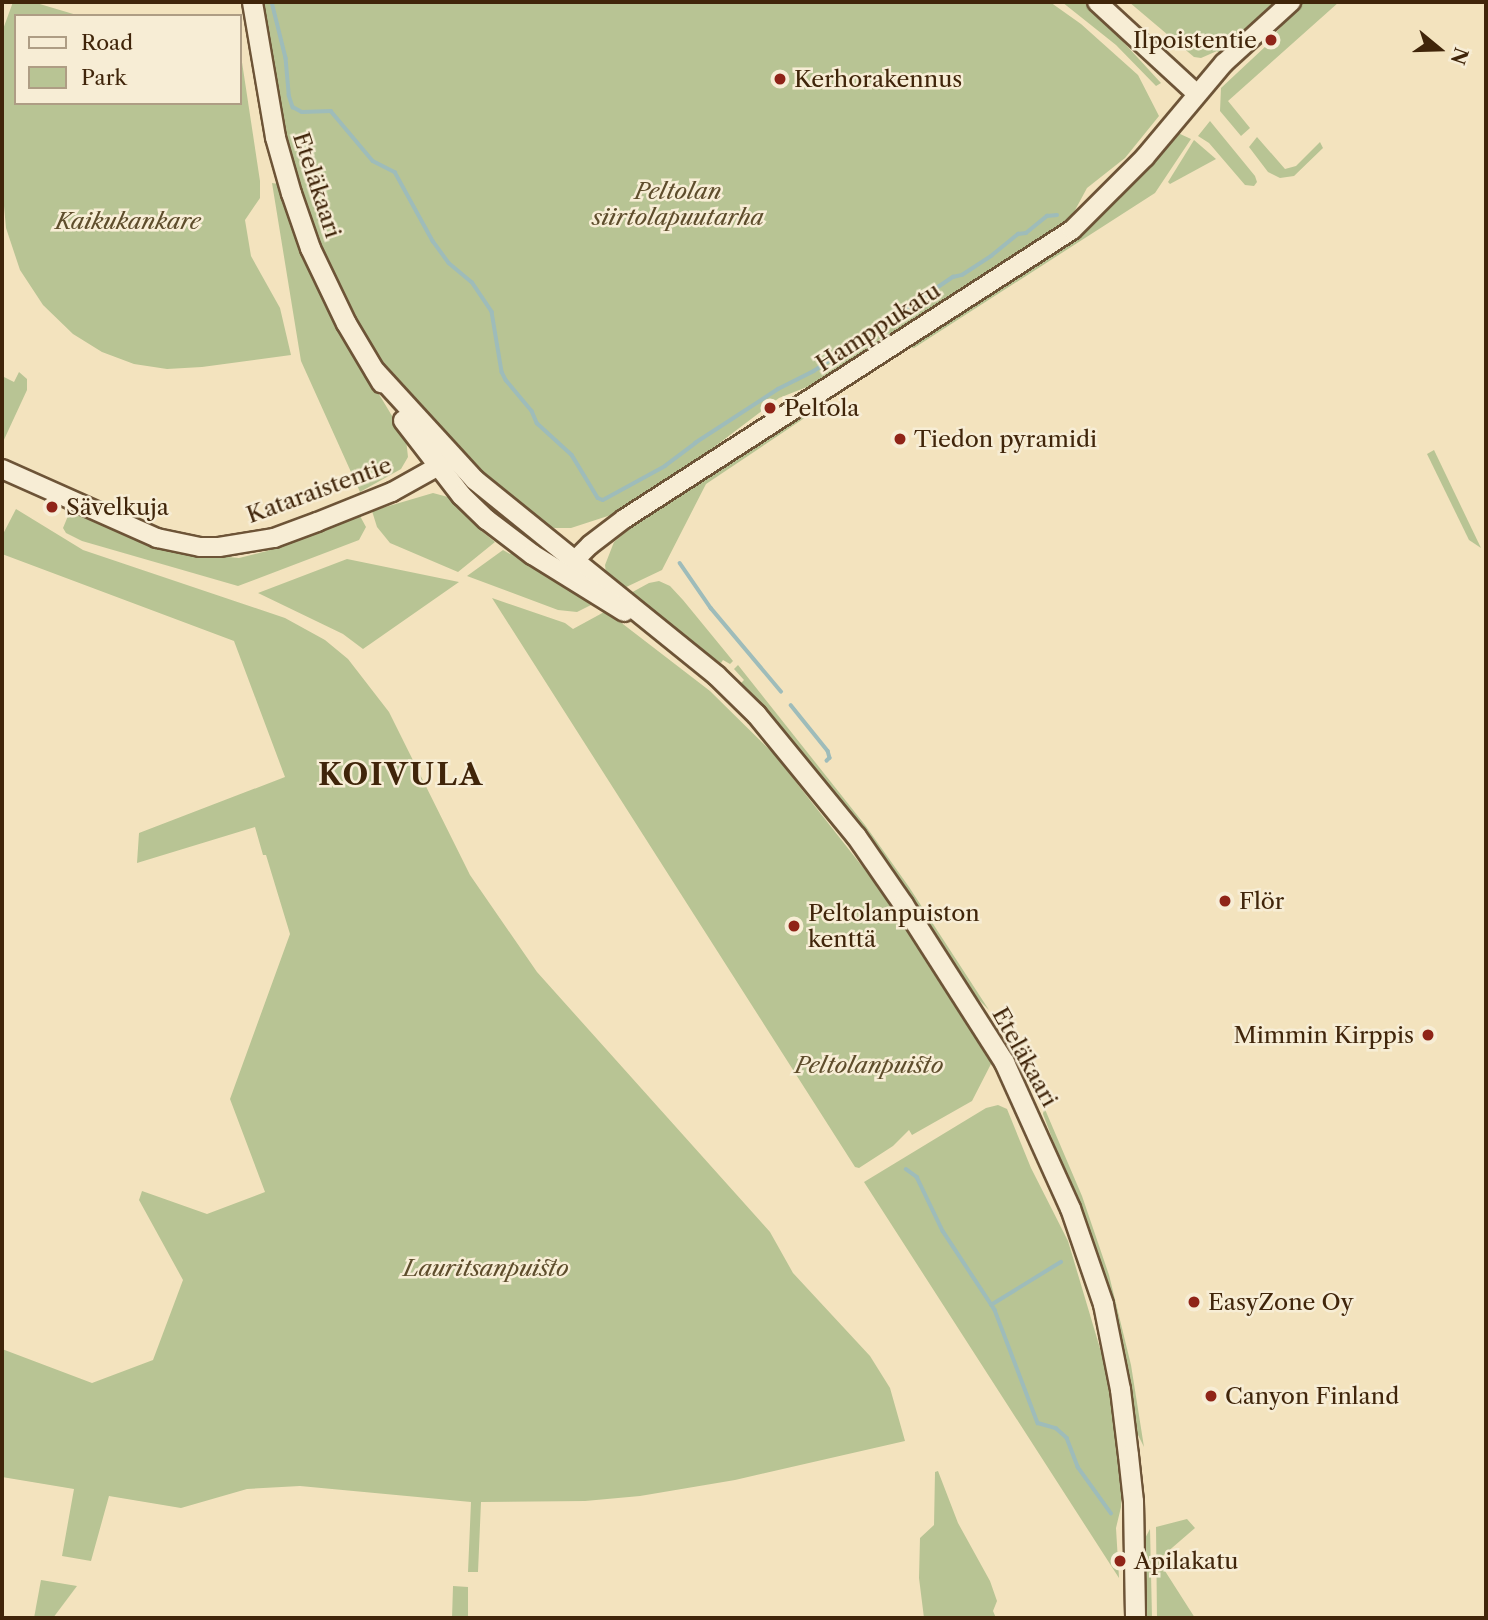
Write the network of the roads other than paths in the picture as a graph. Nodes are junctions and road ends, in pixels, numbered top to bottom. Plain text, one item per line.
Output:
1 (252, 2) edge
2 (1097, 2) edge
3 (1291, 2) edge
4 (1196, 93) junction
5 (445, 463) junction
6 (2, 469) edge
7 (568, 567) junction
8 (1135, 1618) edge

1 - 5 main road, Eteläkaari
2 - 4 street
3 - 4 street, Hamppukatu
4 - 7 street, Hamppukatu
5 - 6 street, Kataraistentie
5 - 7 main road, Eteläkaari
7 - 8 main road, Eteläkaari

